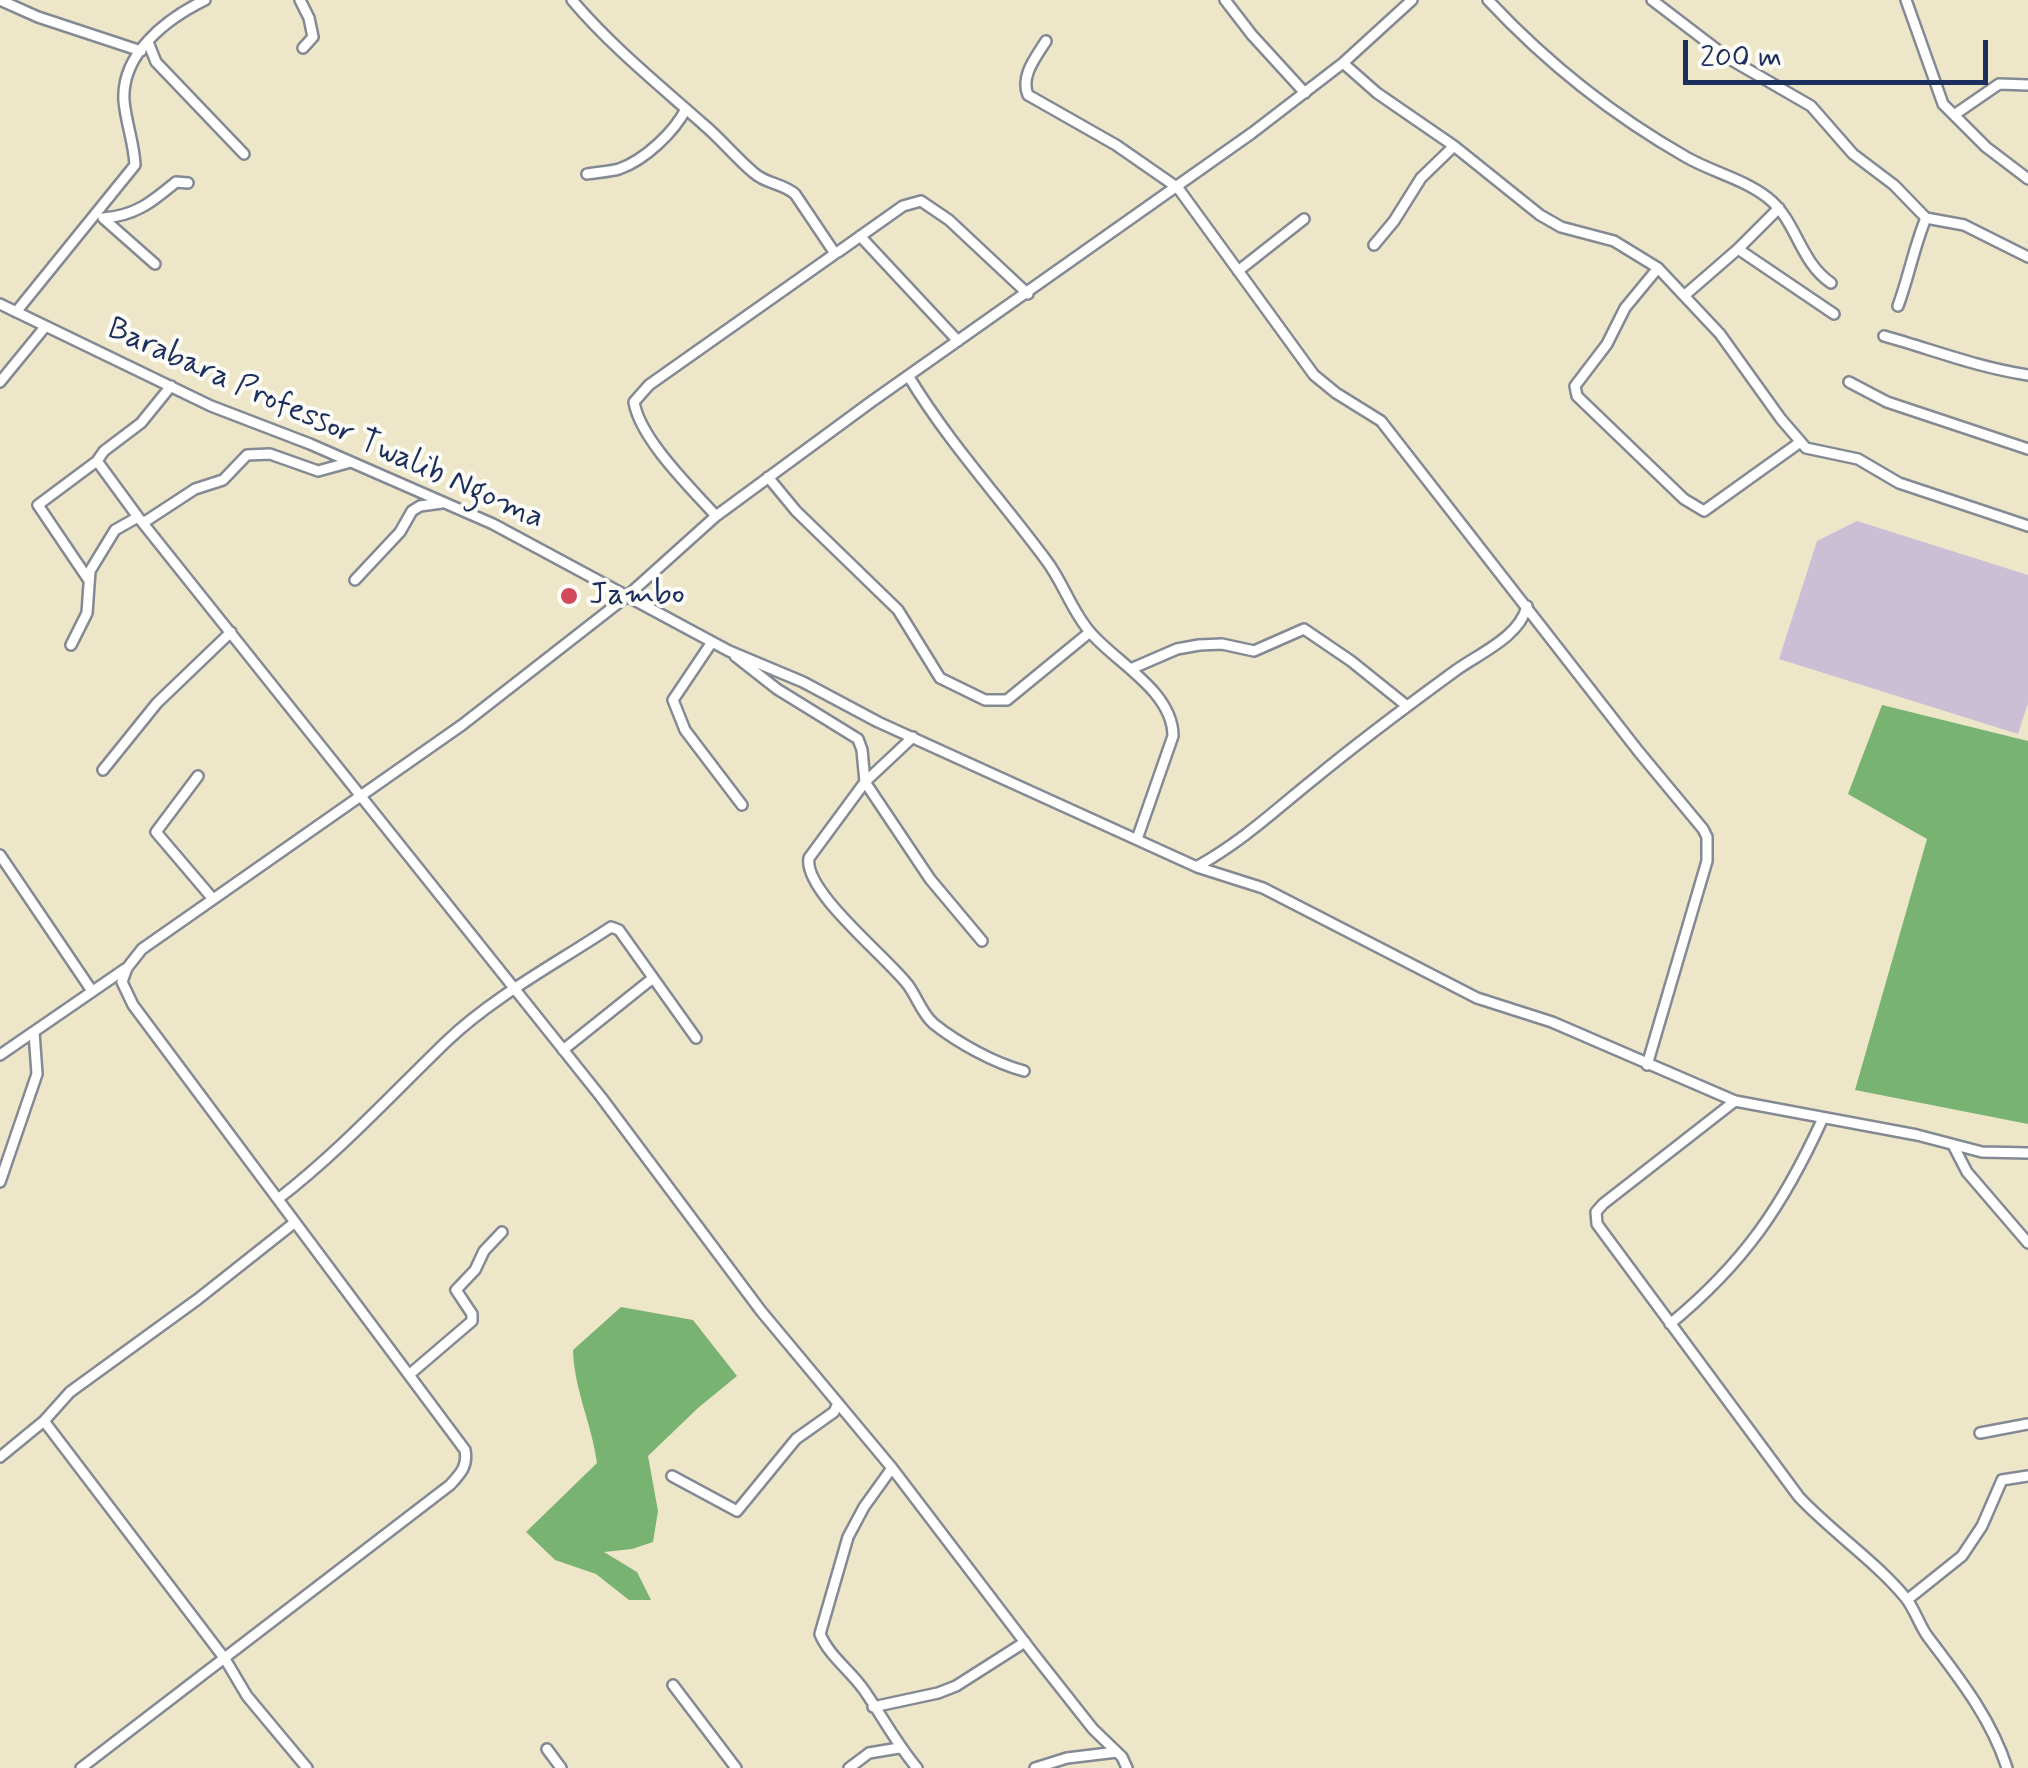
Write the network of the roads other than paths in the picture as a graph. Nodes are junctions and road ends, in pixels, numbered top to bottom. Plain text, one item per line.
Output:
1 (205, 0) edge
2 (300, 0) edge
3 (572, 0) edge
4 (1225, 0) edge
5 (1412, 0) edge
6 (1488, 0) edge
7 (1652, 0) edge
8 (1906, 0) edge
9 (1, 2) edge
10 (1046, 41) dead end
11 (144, 46) junction
12 (303, 48) dead end
13 (1343, 63) junction
14 (2028, 85) edge
15 (1304, 93) junction
16 (686, 109) junction
17 (1954, 115) junction
18 (1454, 146) junction
19 (244, 154) dead end
20 (587, 174) dead end
21 (2028, 179) edge
22 (188, 183) dead end
23 (1178, 188) junction
24 (1779, 208) junction
25 (100, 216) junction
26 (1926, 218) junction
27 (1304, 219) dead end
28 (860, 236) junction
29 (1374, 244) dead end
30 (1738, 249) junction
31 (836, 252) junction
32 (2028, 257) edge
33 (155, 264) dead end
34 (1658, 268) junction
35 (1238, 271) junction
36 (1831, 282) dead end
37 (1028, 294) junction
38 (1685, 295) junction
39 (0, 304) edge
40 (1898, 306) dead end
41 (16, 312) junction
42 (1834, 314) dead end
43 (45, 327) junction
44 (1884, 336) dead end
45 (958, 341) junction
46 (2028, 375) edge
47 (909, 377) junction
48 (0, 382) edge
49 (1849, 382) dead end
50 (171, 386) junction
51 (1799, 442) junction
52 (2028, 449) edge
53 (97, 461) junction
54 (351, 462) junction
55 (768, 477) junction
56 (445, 503) junction
57 (716, 516) junction
58 (140, 520) junction
59 (2028, 526) edge
60 (88, 579) junction
61 (354, 580) dead end
62 (626, 597) junction
63 (1527, 606) junction
64 (231, 632) junction
65 (1090, 632) junction
66 (712, 642) junction
67 (70, 645) dead end
68 (729, 651) junction
69 (1132, 668) junction
70 (1407, 706) junction
71 (914, 737) junction
72 (104, 770) dead end
73 (198, 776) dead end
74 (865, 782) junction
75 (362, 796) junction
76 (742, 805) dead end
77 (1137, 839) junction
78 (0, 855) edge
79 (1198, 867) junction
80 (12, 873) junction
81 (0, 881) edge
82 (213, 899) junction
83 (982, 941) dead end
84 (126, 968) junction
85 (652, 978) junction
86 (92, 991) junction
87 (514, 991) junction
88 (34, 1032) junction
89 (696, 1038) dead end
90 (563, 1050) junction
91 (0, 1056) edge
92 (1648, 1064) junction
93 (1024, 1070) dead end
94 (1735, 1102) junction
95 (1823, 1118) junction
96 (1954, 1147) junction
97 (2028, 1152) edge
98 (0, 1182) edge
99 (278, 1199) junction
100 (294, 1222) junction
101 (502, 1232) dead end
102 (2028, 1242) edge
103 (1670, 1324) junction
104 (410, 1374) junction
105 (838, 1403) junction
106 (44, 1422) junction
107 (2028, 1424) edge
108 (1980, 1434) dead end
109 (0, 1457) edge
110 (892, 1468) junction
111 (672, 1476) dead end
112 (2028, 1476) edge
113 (1907, 1600) junction
114 (1025, 1642) junction
115 (225, 1659) junction
116 (674, 1685) dead end
117 (873, 1707) junction
118 (899, 1748) junction
119 (547, 1749) dead end
120 (1116, 1752) junction
121 (81, 1768) edge
122 (306, 1768) edge
123 (561, 1768) edge
124 (736, 1768) edge
125 (850, 1768) edge
126 (917, 1768) edge
127 (1035, 1768) edge
128 (1127, 1768) edge
129 (2006, 1768) edge

1 - 11 street
2 - 12 street
3 - 16 street
4 - 15 street
5 - 13 street
6 - 24 street
7 - 26 street
8 - 17 street
9 - 11 street
10 - 23 street
11 - 19 street
11 - 25 street
13 - 15 street
13 - 18 street
14 - 17 street
15 - 23 street
16 - 20 street
16 - 31 street
17 - 21 street
18 - 29 street
18 - 34 street
22 - 25 street
23 - 35 street
23 - 37 street
24 - 30 street
24 - 36 street
25 - 33 street
25 - 41 street
26 - 32 street
26 - 40 street
27 - 35 street
28 - 31 street
28 - 37 street
28 - 45 street
30 - 38 street
30 - 42 street
31 - 57 street
34 - 38 street
34 - 51 street
35 - 63 street
37 - 45 street
38 - 51 street
39 - 41 street, Barabara Professor Twalib Ngoma
41 - 43 street, Barabara Professor Twalib Ngoma
43 - 48 street
43 - 50 street, Barabara Professor Twalib Ngoma
44 - 46 street
45 - 47 street
47 - 55 street
47 - 65 street
49 - 52 street
50 - 53 street
50 - 54 street, Barabara Professor Twalib Ngoma
51 - 59 street
53 - 58 street
53 - 60 street
54 - 56 street, Barabara Professor Twalib Ngoma
54 - 58 street
55 - 57 street
55 - 65 street
56 - 61 street
56 - 62 street, Barabara Professor Twalib Ngoma
57 - 62 street
58 - 60 street
58 - 64 street
60 - 67 street
62 - 66 street, Barabara Professor Twalib Ngoma
62 - 75 street
63 - 70 street
63 - 92 street
64 - 72 street
64 - 75 street
65 - 69 street
66 - 68 street, Barabara Professor Twalib Ngoma
66 - 76 street
68 - 71 street
68 - 74 street
69 - 70 street
69 - 77 street
70 - 79 street
71 - 74 street
71 - 77 street
73 - 82 street
74 - 83 street
74 - 93 street
75 - 82 street
75 - 87 street
77 - 79 street
78 - 80 street
79 - 92 street
80 - 81 street
80 - 86 street
82 - 84 street
84 - 86 street
84 - 99 street
85 - 87 street
85 - 89 street
85 - 90 street
86 - 88 street
87 - 90 street
87 - 99 street
88 - 91 street
88 - 98 street
90 - 105 street
92 - 94 street
94 - 95 street
94 - 103 street
95 - 96 street
95 - 103 street
96 - 97 street
96 - 102 street
99 - 100 street
100 - 104 street
100 - 106 street
101 - 104 street
103 - 113 street
104 - 115 street
105 - 110 street
105 - 111 street
106 - 109 street
106 - 115 street
107 - 108 street
110 - 114 street
110 - 117 street
112 - 113 street
113 - 129 street
114 - 117 street
114 - 120 street
115 - 121 street
115 - 122 street
116 - 124 street
117 - 118 street
118 - 125 street
118 - 126 street
119 - 123 street
120 - 127 street
120 - 128 street

